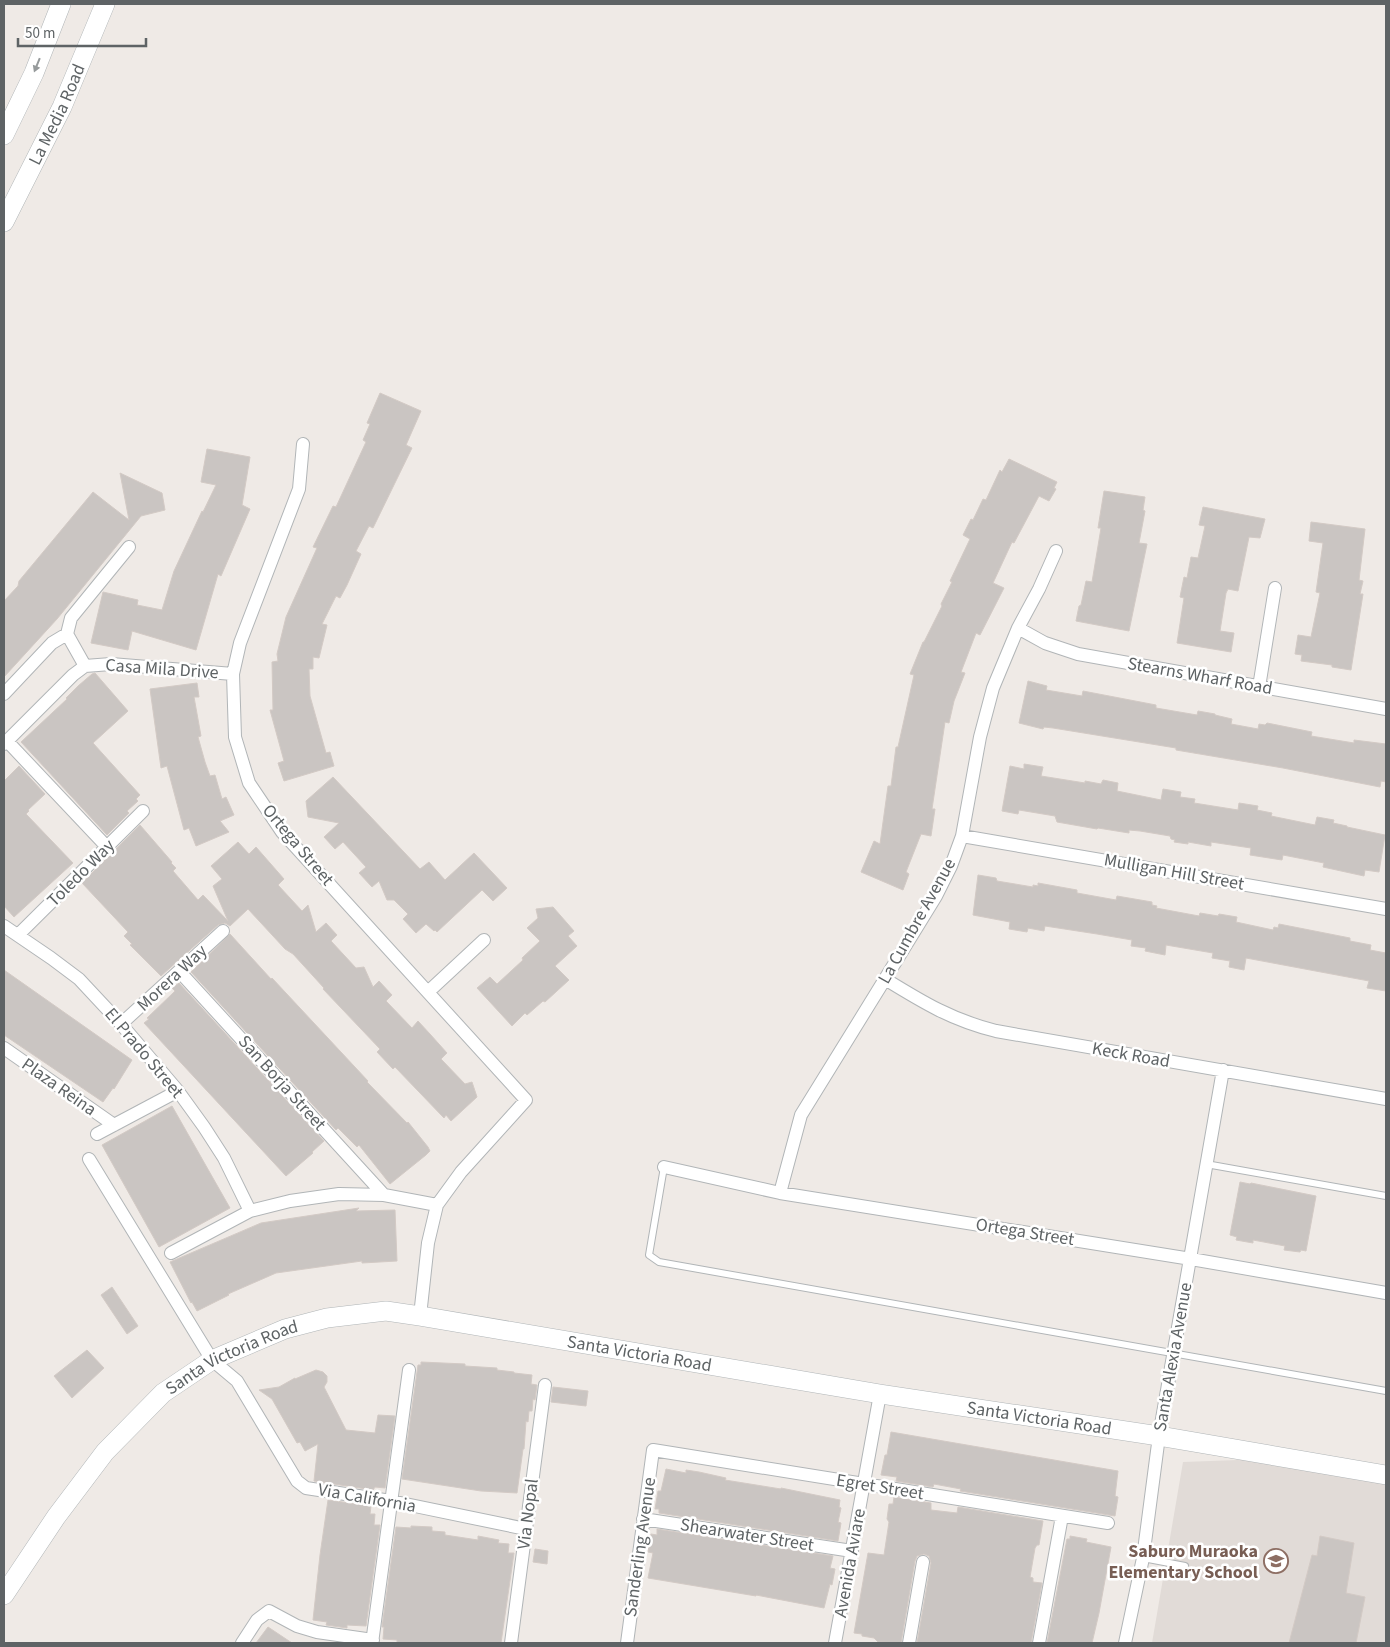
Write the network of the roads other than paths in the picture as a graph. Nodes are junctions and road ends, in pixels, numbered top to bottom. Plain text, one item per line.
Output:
1 (61, 4) edge
2 (105, 4) edge
3 (4, 135) edge
4 (4, 222) edge
5 (303, 444) dead end
6 (130, 548) dead end
7 (1056, 551) dead end
8 (1275, 588) dead end
9 (1018, 628) junction
10 (67, 634) junction
11 (85, 666) junction
12 (233, 674) junction
13 (1259, 687) junction
14 (4, 694) edge
15 (1386, 709) edge
16 (5, 743) edge
17 (143, 811) dead end
18 (962, 836) junction
19 (107, 847) junction
20 (1386, 909) edge
21 (4, 926) edge
22 (223, 931) dead end
23 (18, 936) junction
24 (484, 940) dead end
25 (179, 971) junction
26 (885, 979) junction
27 (428, 992) junction
28 (122, 1024) junction
29 (4, 1048) edge
30 (1223, 1070) junction
31 (178, 1091) junction
32 (1386, 1099) edge
33 (114, 1125) junction
34 (97, 1134) dead end
35 (89, 1158) dead end
36 (1206, 1164) junction
37 (664, 1167) joint
38 (780, 1194) junction
39 (384, 1195) junction
40 (1386, 1196) edge
41 (437, 1205) junction
42 (250, 1211) junction
43 (171, 1253) dead end
44 (1191, 1259) junction
45 (1386, 1293) edge
46 (420, 1316) junction
47 (1174, 1354) junction
48 (212, 1360) junction
49 (408, 1370) dead end
50 (545, 1385) dead end
51 (1386, 1391) edge
52 (880, 1394) junction
53 (1158, 1436) junction
54 (653, 1450) joint
55 (1386, 1475) edge
56 (864, 1484) junction
57 (391, 1501) junction
58 (1062, 1516) junction
59 (643, 1519) junction
60 (1108, 1523) dead end
61 (526, 1529) junction
62 (852, 1551) junction
63 (1143, 1558) junction
64 (923, 1562) dead end
65 (1185, 1566) dead end
66 (4, 1595) edge
67 (373, 1642) edge
68 (242, 1643) edge
69 (512, 1643) edge
70 (627, 1643) edge
71 (835, 1643) edge
72 (909, 1643) edge
73 (1039, 1643) edge
74 (1125, 1643) edge

1 -> 3 street
2 - 4 street, La Media Road
5 - 12 street, Ortega Street
6 - 10 street
7 - 9 street, La Cumbre Avenue
8 - 13 street
9 - 13 street, Stearns Wharf Road
9 - 18 street, La Cumbre Avenue
10 - 11 street
10 - 14 street
11 - 12 street, Casa Mila Drive
11 - 16 street, Casa Mila Drive
12 - 27 street, Ortega Street
13 - 15 street, Stearns Wharf Road
16 - 19 street
17 - 19 street, Toledo Way
18 - 20 street, Mulligan Hill Street
18 - 26 street, La Cumbre Avenue
19 - 23 street, Toledo Way
21 - 23 street, El Prado Street
22 - 25 street, Morera Way
23 - 28 street, El Prado Street
24 - 27 street
25 - 28 street, Morera Way
25 - 39 street, San Borja Street
26 - 30 street, Keck Road
26 - 38 street, La Cumbre Avenue
27 - 41 street, Ortega Street
28 - 31 street, El Prado Street
29 - 33 street, Plaza Reina
30 - 32 street, Keck Road
30 - 36 street, Santa Alexia Avenue
31 - 33 street
31 - 42 street, El Prado Street
33 - 34 street
35 - 48 street, Via California
36 - 40 lane
36 - 44 street, Santa Alexia Avenue
37 - 38 street, Ortega Street
37 - 47 lane
38 - 44 street, Ortega Street
39 - 41 street
39 - 42 street
41 - 46 street
42 - 43 street
44 - 45 street, Ortega Street
44 - 47 street, Santa Alexia Avenue
46 - 48 street, Santa Victoria Road
46 - 52 street, Santa Victoria Road
47 - 51 lane
47 - 53 street, Santa Alexia Avenue
48 - 57 street, Via California
48 - 66 street, Santa Victoria Road
49 - 57 street
50 - 61 street, Via Nopal
52 - 53 street, Santa Victoria Road
52 - 56 street, Avenida Aviare
53 - 55 street, Santa Victoria Road
53 - 63 street, Santa Alexia Avenue
54 - 56 street, Egret Street
54 - 59 street, Sanderling Avenue
56 - 58 street, Egret Street
56 - 62 street, Avenida Aviare
57 - 61 street, Via California
57 - 67 street
58 - 60 street, Egret Street
58 - 73 street
59 - 62 street, Shearwater Street
59 - 70 street, Sanderling Avenue
61 - 69 street, Via Nopal
62 - 71 street, Avenida Aviare
63 - 65 lane
63 - 74 street, Santa Alexia Avenue
64 - 72 street
67 - 68 street

